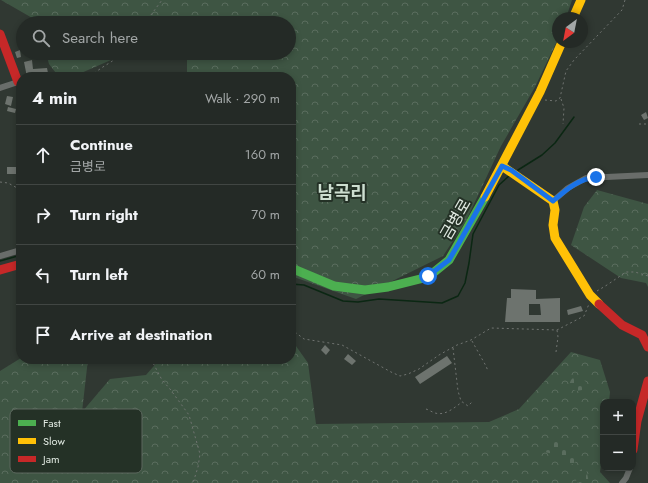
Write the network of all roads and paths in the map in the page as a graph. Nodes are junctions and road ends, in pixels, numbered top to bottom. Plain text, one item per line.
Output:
1 (162, 0) edge
2 (581, 0) edge
3 (625, 0) edge
4 (576, 12) edge
5 (150, 16) edge
6 (0, 34) edge
7 (559, 48) edge
8 (114, 60) edge
9 (96, 72) edge
10 (16, 75) edge
11 (16, 84) edge
12 (0, 88) edge
13 (537, 98) junction
14 (560, 98) junction
15 (563, 124) dead end
16 (639, 124) dead end
17 (648, 124) edge
18 (502, 166) junction
19 (648, 175) edge
20 (0, 182) edge
21 (16, 187) edge
22 (553, 201) junction
23 (16, 251) edge
24 (0, 256) edge
25 (16, 265) edge
26 (0, 270) edge
27 (296, 270) edge
28 (648, 276) edge
29 (590, 295) junction
30 (557, 330) junction
31 (296, 333) edge
32 (471, 340) junction
33 (453, 347) junction
34 (648, 347) edge
35 (556, 352) dead end
36 (154, 364) edge
37 (488, 372) dead end
38 (648, 381) edge
39 (462, 402) junction
40 (472, 402) dead end
41 (426, 409) dead end
42 (635, 435) edge
43 (629, 471) edge
44 (193, 483) edge
45 (622, 483) edge

1 - 5 path
2 - 4 street
3 - 14 path
6 - 10 street
7 - 13 street, 금병로
8 - 9 path
11 - 12 street
13 - 14 path
13 - 18 street, 금병로
14 - 15 path
16 - 17 path
18 - 22 street
18 - 27 street, 금병로
19 - 22 street
20 - 21 path
22 - 29 street
23 - 24 street
25 - 26 street
28 - 29 path
29 - 30 path
29 - 34 street
30 - 32 path
30 - 35 path
31 - 33 path
32 - 33 path
32 - 37 path
33 - 39 path
36 - 44 path
38 - 42 street
39 - 40 path
39 - 41 path
43 - 45 street

